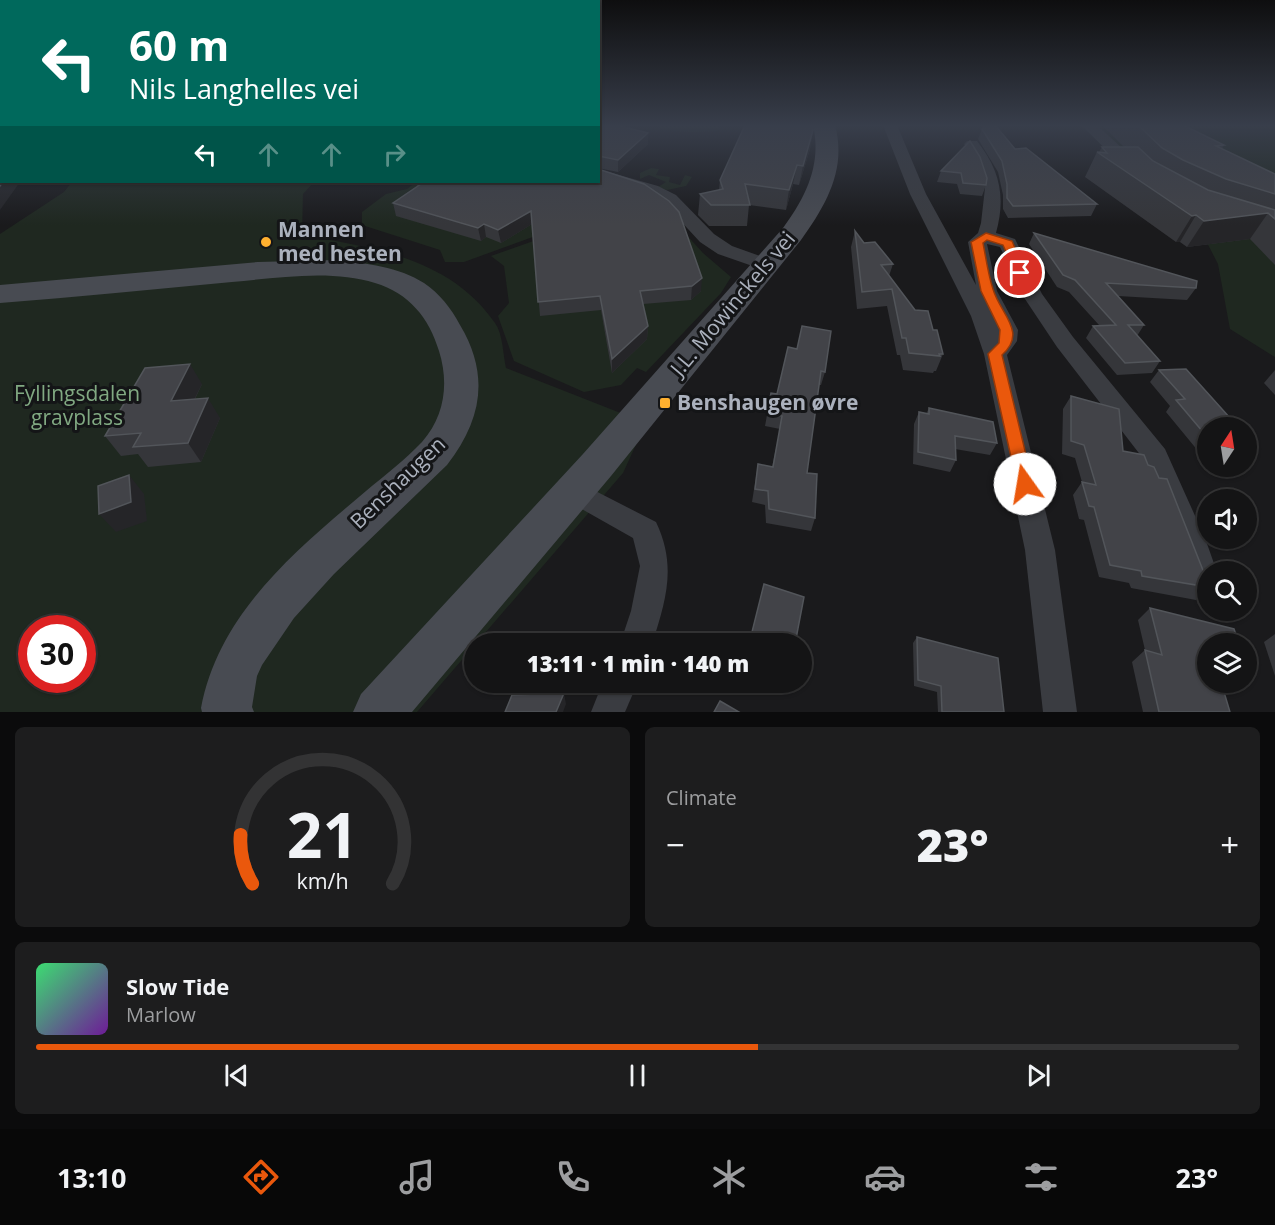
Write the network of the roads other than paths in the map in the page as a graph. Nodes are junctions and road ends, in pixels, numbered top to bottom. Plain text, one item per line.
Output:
1 (827, 158) edge
2 (903, 158) edge
3 (983, 158) edge
4 (1122, 158) edge
5 (600, 175) edge
6 (1146, 181) edge
7 (986, 236) junction
8 (767, 265) junction
9 (0, 294) edge
10 (994, 354) junction
11 (574, 491) junction
12 (1199, 561) edge
13 (640, 633) edge
14 (616, 693) edge
15 (228, 712) edge
16 (379, 712) edge
17 (608, 712) edge
18 (1060, 712) edge

1 - 8 main road, J.L. Mowinckels vei
2 - 10 street
3 - 7 street
4 - 6 street
5 - 8 street
7 - 10 street
7 - 12 street
8 - 11 main road, J.L. Mowinckels vei
9 - 15 main road, Benshaugen
10 - 18 street
11 - 13 street
11 - 16 main road, J.L. Mowinckels vei
14 - 17 street

